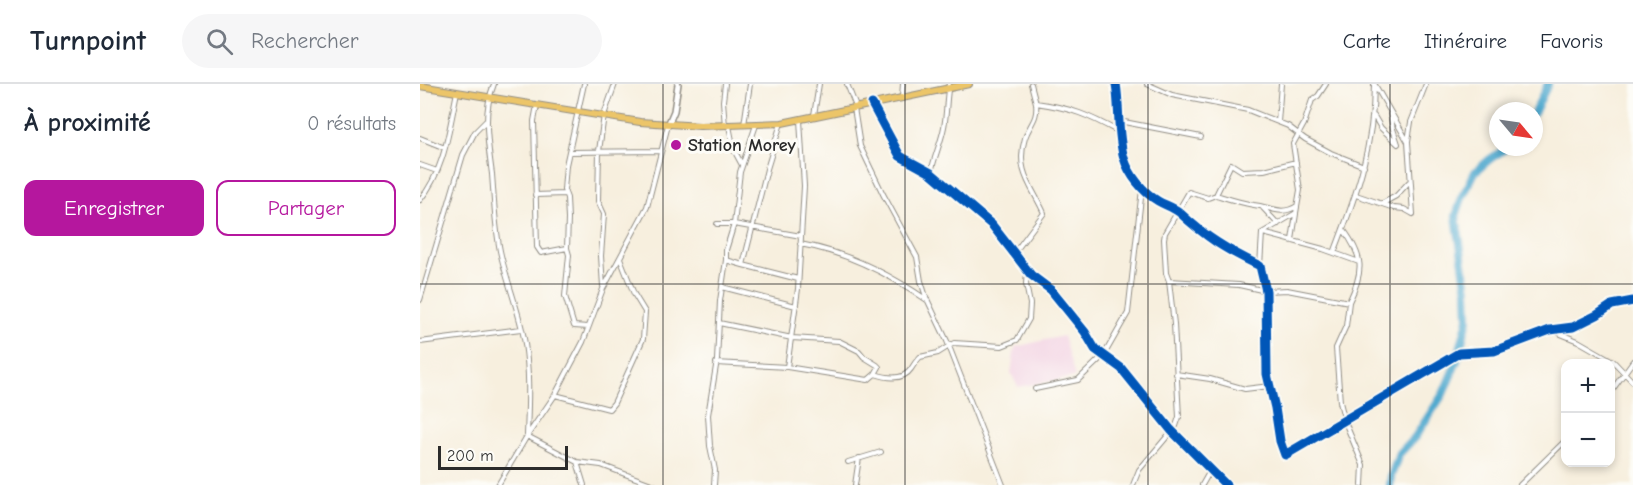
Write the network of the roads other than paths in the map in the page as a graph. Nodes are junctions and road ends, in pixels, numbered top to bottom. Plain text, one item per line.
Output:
1 (494, 84) edge
2 (584, 84) edge
3 (615, 84) edge
4 (678, 84) edge
5 (724, 84) edge
6 (750, 84) edge
7 (819, 84) edge
8 (846, 84) edge
9 (903, 84) edge
10 (969, 84) edge
11 (1031, 84) edge
12 (1116, 84) edge
13 (1146, 84) edge
14 (1281, 84) edge
15 (1326, 84) edge
16 (1374, 84) edge
17 (1426, 84) edge
18 (420, 86) edge
19 (949, 86) edge
20 (454, 89) edge
21 (488, 97) junction
22 (902, 97) junction
23 (1036, 103) junction
24 (537, 104) junction
25 (872, 104) junction
26 (855, 107) junction
27 (577, 110) junction
28 (1390, 110) junction
29 (814, 115) junction
30 (604, 116) junction
31 (1374, 116) junction
32 (800, 119) junction
33 (486, 121) junction
34 (1119, 121) junction
35 (1278, 122) junction
36 (782, 123) junction
37 (668, 125) junction
38 (756, 125) junction
39 (727, 126) junction
40 (744, 126) junction
41 (1119, 132) junction
42 (1298, 133) junction
43 (1201, 137) dead end
44 (420, 138) edge
45 (1408, 142) junction
46 (445, 148) junction
47 (599, 151) junction
48 (661, 151) junction
49 (569, 152) junction
50 (1296, 162) junction
51 (420, 165) edge
52 (742, 165) junction
53 (1364, 166) junction
54 (437, 171) junction
55 (931, 173) junction
56 (1410, 181) junction
57 (1142, 189) junction
58 (422, 194) edge
59 (565, 194) junction
60 (536, 195) junction
61 (1216, 195) junction
62 (1356, 195) junction
63 (420, 200) edge
64 (1383, 204) junction
65 (1297, 206) junction
66 (1263, 207) junction
67 (1178, 211) junction
68 (1296, 213) junction
69 (717, 224) dead end
70 (734, 224) junction
71 (1279, 224) junction
72 (752, 229) junction
73 (1343, 229) junction
74 (1263, 232) junction
75 (801, 236) junction
76 (1292, 240) junction
77 (800, 244) junction
78 (567, 248) junction
79 (1014, 252) junction
80 (1334, 253) junction
81 (620, 258) junction
82 (726, 260) junction
83 (1359, 262) junction
84 (743, 266) junction
85 (1260, 266) junction
86 (1027, 269) junction
87 (798, 279) junction
88 (1169, 281) junction
89 (722, 287) junction
90 (603, 289) junction
91 (1266, 291) junction
92 (420, 300) edge
93 (928, 301) junction
94 (1633, 301) edge
95 (1349, 302) junction
96 (796, 306) junction
97 (719, 323) junction
98 (588, 327) junction
99 (521, 329) junction
100 (1550, 330) junction
101 (792, 338) junction
102 (420, 342) edge
103 (949, 345) junction
104 (1104, 355) junction
105 (716, 363) junction
106 (1633, 363) edge
107 (787, 367) junction
108 (1625, 373) junction
109 (875, 374) junction
110 (1176, 374) junction
111 (1633, 382) edge
112 (1270, 386) junction
113 (1615, 387) edge
114 (1035, 389) dead end
115 (555, 395) junction
116 (1345, 422) junction
117 (1171, 430) junction
118 (527, 436) junction
119 (1561, 445) edge
120 (880, 452) dead end
121 (859, 458) junction
122 (577, 462) junction
123 (848, 462) dead end
124 (1210, 471) junction
125 (498, 485) edge
126 (584, 485) edge
127 (654, 485) edge
128 (714, 485) edge
129 (855, 485) edge
130 (1003, 485) edge
131 (1133, 485) edge
132 (1202, 485) edge
133 (1226, 485) edge
134 (1362, 485) edge
135 (1520, 485) edge

1 - 21 street
2 - 27 street
3 - 30 street
4 - 37 street
5 - 39 street
6 - 40 street
7 - 29 street
8 - 26 street
9 - 22 street
10 - 19 main road
11 - 23 street
12 - 34 street
13 - 35 street
14 - 35 street
15 - 42 street
16 - 28 street
16 - 31 street
17 - 45 street
18 - 20 main road
19 - 22 main road
19 - 55 street
20 - 21 main road
20 - 46 street
21 - 24 main road
21 - 33 street
22 - 25 main road
23 - 41 street
23 - 79 street
24 - 27 main road
24 - 60 street
25 - 26 main road
25 - 55 street
26 - 29 main road
26 - 93 street
27 - 30 main road
27 - 49 street
28 - 31 street
28 - 45 street
29 - 32 main road
30 - 37 main road
30 - 47 street
31 - 53 street
32 - 36 main road
32 - 75 street
33 - 92 street
33 - 99 street
34 - 41 street
34 - 43 street
35 - 42 street
36 - 38 main road
36 - 72 street
37 - 39 main road
37 - 48 street
38 - 40 main road
38 - 52 street
39 - 40 main road
39 - 52 street
41 - 57 street
42 - 50 street
42 - 53 street
44 - 46 street
45 - 56 street
46 - 54 street
47 - 48 street
47 - 49 street
47 - 90 street
48 - 81 street
49 - 59 street
50 - 61 street
50 - 65 street
51 - 54 street
52 - 70 street
53 - 62 street
54 - 58 street
55 - 79 street
56 - 64 street
56 - 64 street
57 - 67 street
57 - 104 street
58 - 63 street
59 - 60 street
59 - 78 street
60 - 78 street
61 - 66 street
61 - 67 street
62 - 64 street
62 - 73 street
65 - 66 street
65 - 68 street
66 - 71 street
67 - 85 street
67 - 88 street
68 - 71 street
68 - 76 street
69 - 70 street
70 - 72 street
70 - 82 street
71 - 74 street
72 - 75 street
72 - 84 street
73 - 80 street
73 - 83 street
74 - 76 street
74 - 85 street
75 - 77 street
76 - 80 street
77 - 87 street
77 - 93 street
78 - 98 street
79 - 86 street
80 - 83 street
81 - 90 street
81 - 115 street
82 - 84 street
82 - 89 street
83 - 95 street
84 - 87 street
85 - 91 street
86 - 103 street
86 - 104 street
87 - 96 street
88 - 91 street
88 - 110 street
89 - 96 street
89 - 97 street
90 - 98 street
91 - 95 street
91 - 112 street
93 - 103 street
94 - 100 street
95 - 116 street
96 - 101 street
97 - 101 street
97 - 105 street
98 - 115 street
99 - 102 street
99 - 118 street
100 - 108 street
100 - 116 street
101 - 107 street
101 - 109 street
103 - 109 street
103 - 130 street
104 - 114 street
104 - 117 street
105 - 107 street
105 - 128 street
106 - 108 street
107 - 109 street
108 - 111 street
108 - 113 street
110 - 112 street
110 - 117 street
112 - 116 street
115 - 118 street
116 - 134 street
117 - 124 street
117 - 131 street
118 - 122 street
118 - 125 street
119 - 135 street
120 - 121 street
121 - 123 street
121 - 129 street
122 - 126 street
122 - 127 street
124 - 132 street
124 - 133 street

